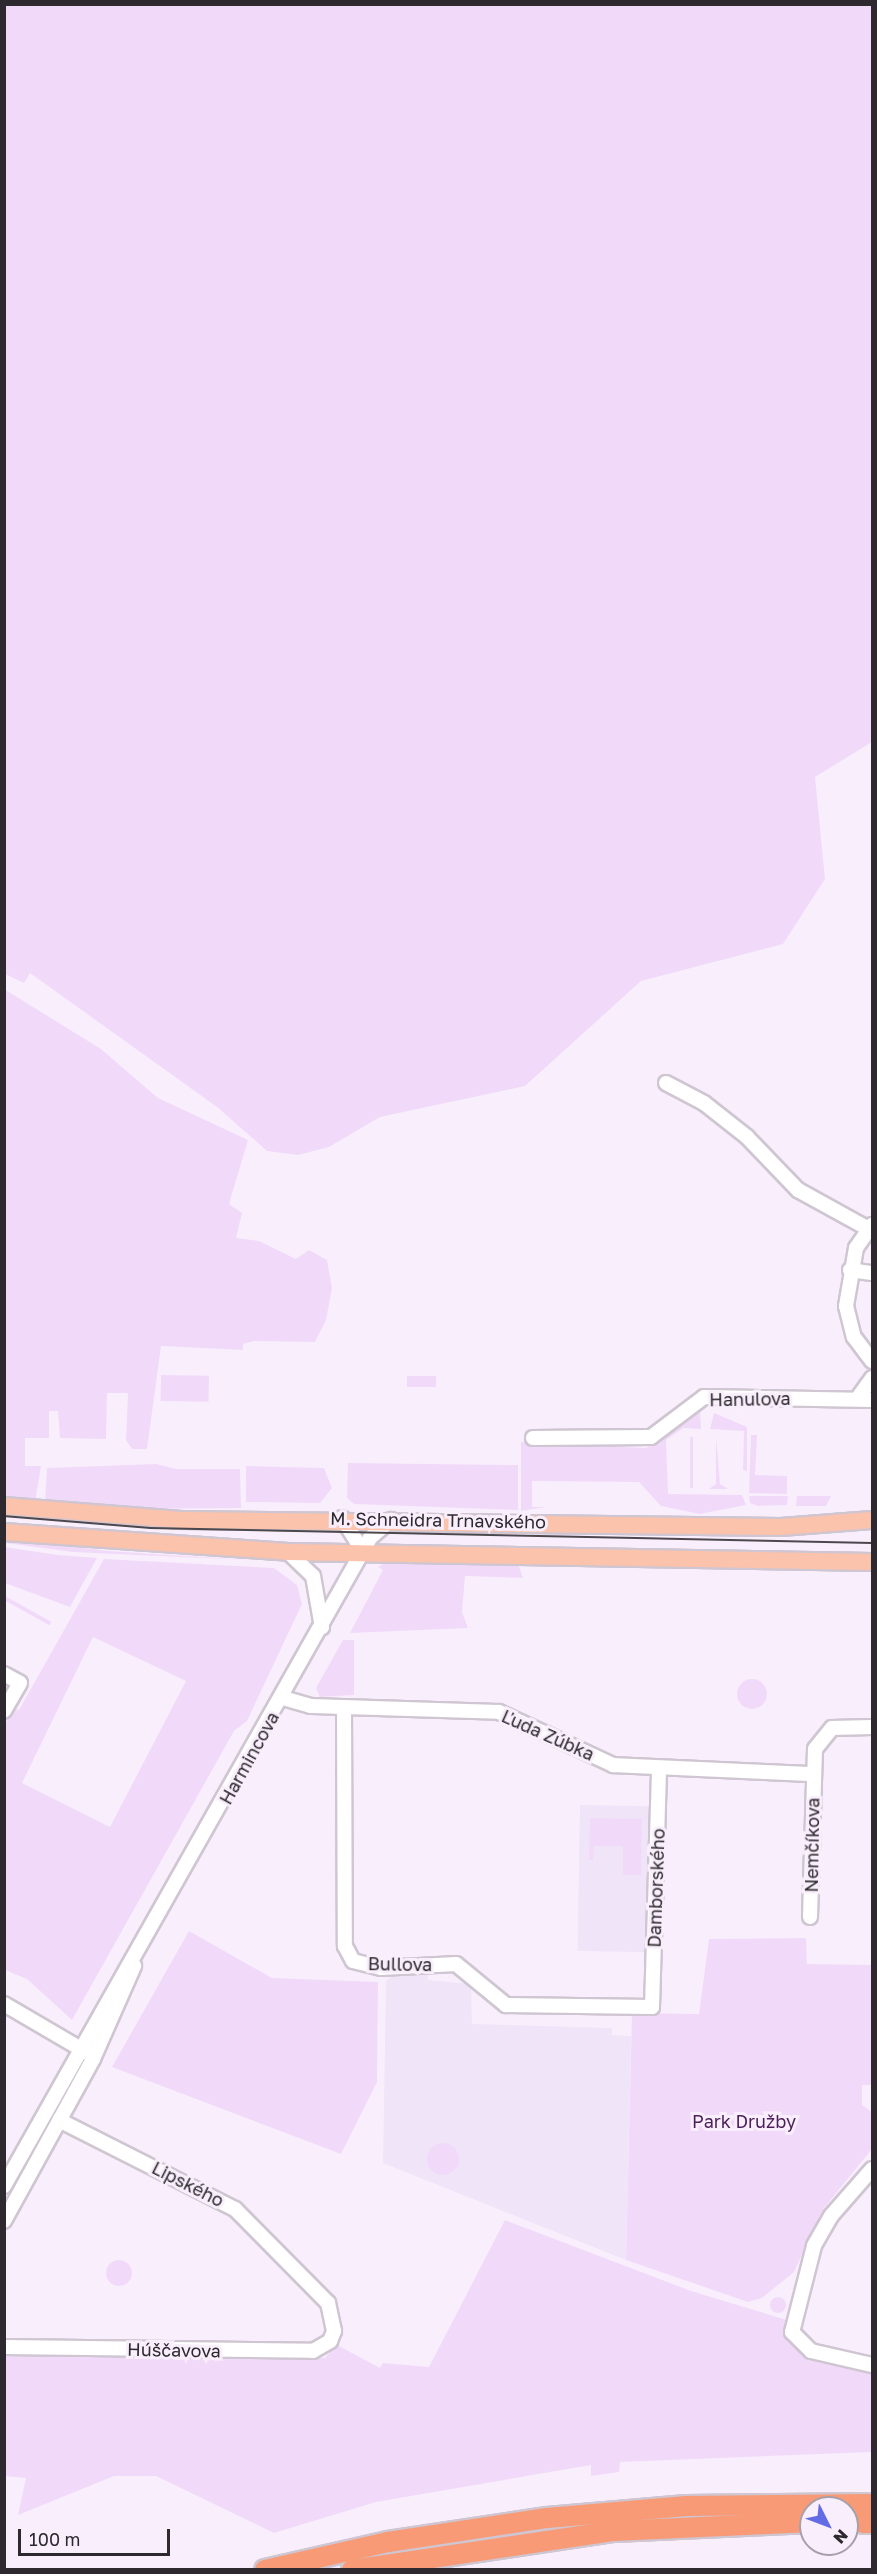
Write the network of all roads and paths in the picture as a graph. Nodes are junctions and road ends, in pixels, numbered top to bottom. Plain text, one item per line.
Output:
1 (666, 1083) dead end
2 (871, 1227) edge
3 (850, 1270) junction
4 (873, 1273) edge
5 (873, 1361) edge
6 (873, 1378) edge
7 (857, 1399) junction
8 (873, 1400) edge
9 (533, 1438) dead end
10 (4, 1506) edge
11 (342, 1518) junction
12 (393, 1518) junction
13 (873, 1520) edge
14 (4, 1532) edge
15 (288, 1552) junction
16 (364, 1553) junction
17 (873, 1562) edge
18 (322, 1627) junction
19 (4, 1674) edge
20 (283, 1698) junction
21 (344, 1707) junction
22 (4, 1711) edge
23 (873, 1727) edge
24 (659, 1768) junction
25 (813, 1774) junction
26 (810, 1917) dead end
27 (135, 1964) junction
28 (4, 2004) edge
29 (652, 2007) joint
30 (82, 2047) junction
31 (93, 2059) junction
32 (59, 2120) junction
33 (873, 2169) edge
34 (4, 2186) edge
35 (4, 2221) edge
36 (334, 2331) joint
37 (4, 2347) edge
38 (873, 2365) edge
39 (799, 2504) edge
40 (799, 2523) edge
41 (485, 2546) junction
42 (265, 2570) edge
43 (352, 2570) edge
44 (430, 2570) edge

1 - 2 street
2 - 3 street
3 - 4 street
3 - 5 street
6 - 7 street
7 - 8 street, Hanulova
7 - 9 street, Hanulova
10 - 11 main road, M. Schneidra Trnavského
11 - 12 main road, M. Schneidra Trnavského
11 - 16 street
12 - 13 main road, M. Schneidra Trnavského
12 - 16 street, Harmincova
14 - 15 main road, M. Schneidra Trnavského
15 - 16 main road, M. Schneidra Trnavského
15 - 18 street
16 - 17 main road, M. Schneidra Trnavského
16 - 18 street, Harmincova
18 - 20 street, Harmincova
19 - 22 street
20 - 21 street, Ľuda Zúbka
20 - 27 street, Harmincova
21 - 24 street, Ľuda Zúbka
21 - 29 street, Bullova
23 - 25 street, Nemčíkova
24 - 25 street, Ľuda Zúbka
24 - 29 street, Damborského
25 - 26 street, Nemčíkova
27 - 30 street, Harmincova
27 - 31 street, Harmincova
28 - 30 street
30 - 31 street
30 - 34 street, Harmincova
31 - 32 street, Harmincova
32 - 35 street, Harmincova
32 - 36 street, Lipského
33 - 38 street
36 - 37 street, Húščavova
39 - 42 highway
40 - 41 highway
41 - 43 highway
41 - 44 highway

